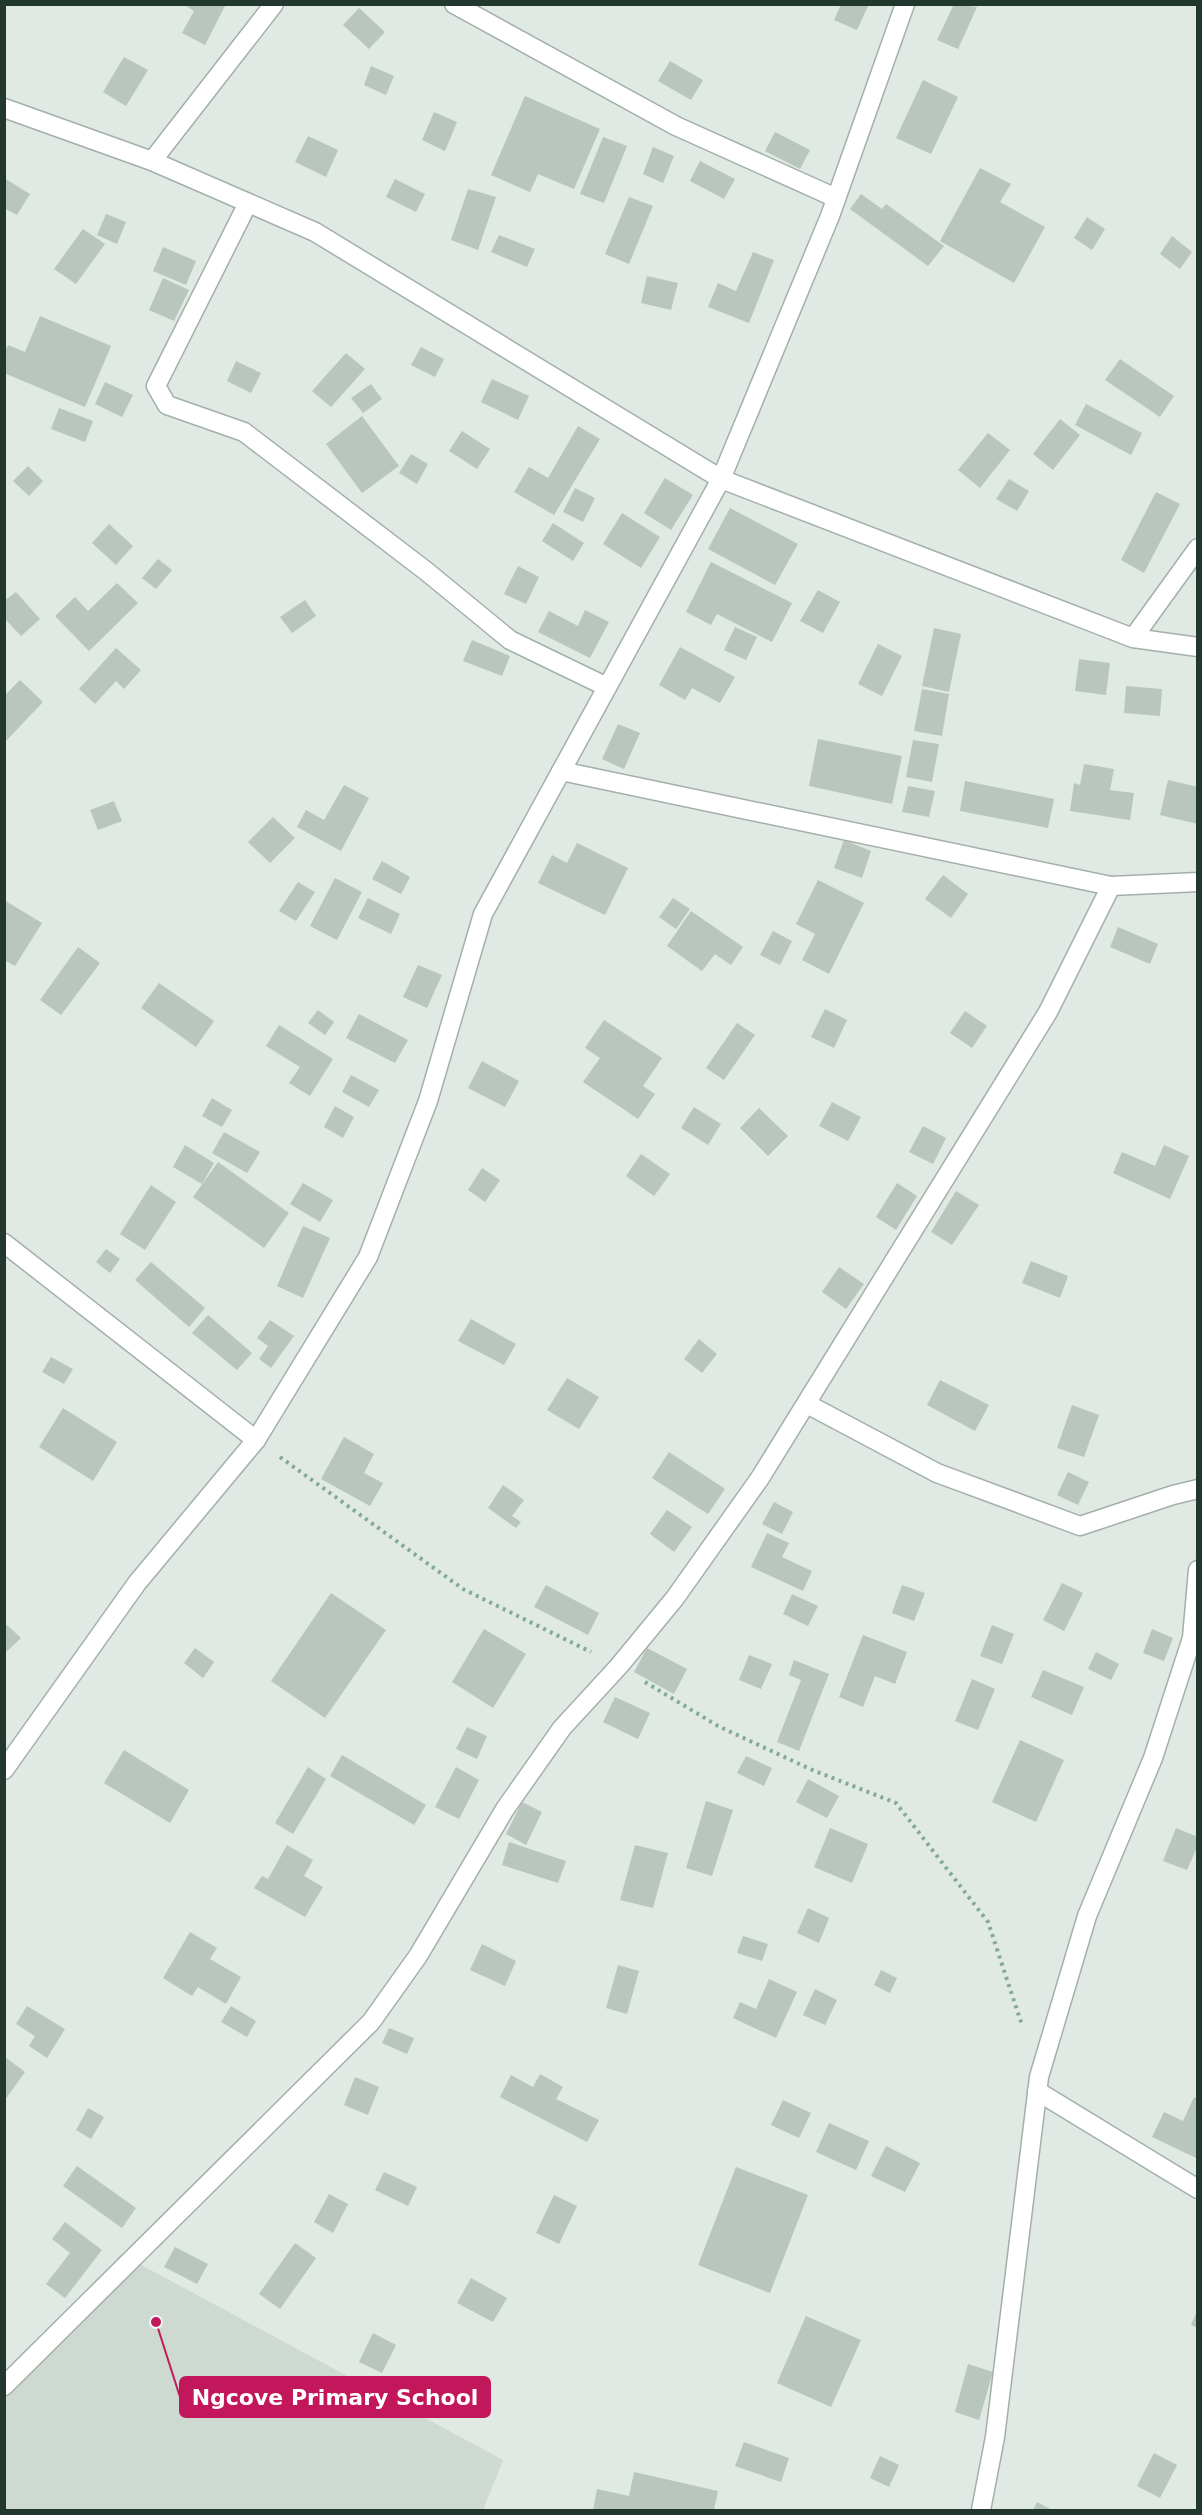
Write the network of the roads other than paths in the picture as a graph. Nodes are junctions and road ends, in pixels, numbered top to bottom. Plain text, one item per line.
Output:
1 (274, 4) edge
2 (454, 4) edge
3 (905, 4) edge
4 (4, 108) edge
5 (152, 161) junction
6 (836, 198) junction
7 (248, 203) junction
8 (721, 479) junction
9 (1197, 548) edge
10 (1133, 638) junction
11 (1197, 647) edge
12 (607, 687) junction
13 (561, 771) junction
14 (1197, 882) edge
15 (1111, 885) junction
16 (4, 1243) edge
17 (807, 1404) junction
18 (256, 1440) junction
19 (1197, 1489) edge
20 (1197, 1570) edge
21 (5, 1767) edge
22 (1038, 2084) junction
23 (1197, 2189) edge
24 (4, 2386) edge
25 (981, 2511) edge

1 - 5 street
2 - 6 street
3 - 6 street
4 - 5 street
5 - 7 street
6 - 8 street
7 - 8 street
7 - 12 street
8 - 10 street
8 - 12 street
9 - 10 street
10 - 11 street
12 - 13 street
13 - 15 street
13 - 18 street
14 - 15 street
15 - 17 street
16 - 18 street
17 - 19 street
17 - 24 street
18 - 21 street
20 - 22 street
22 - 23 street
22 - 25 street

